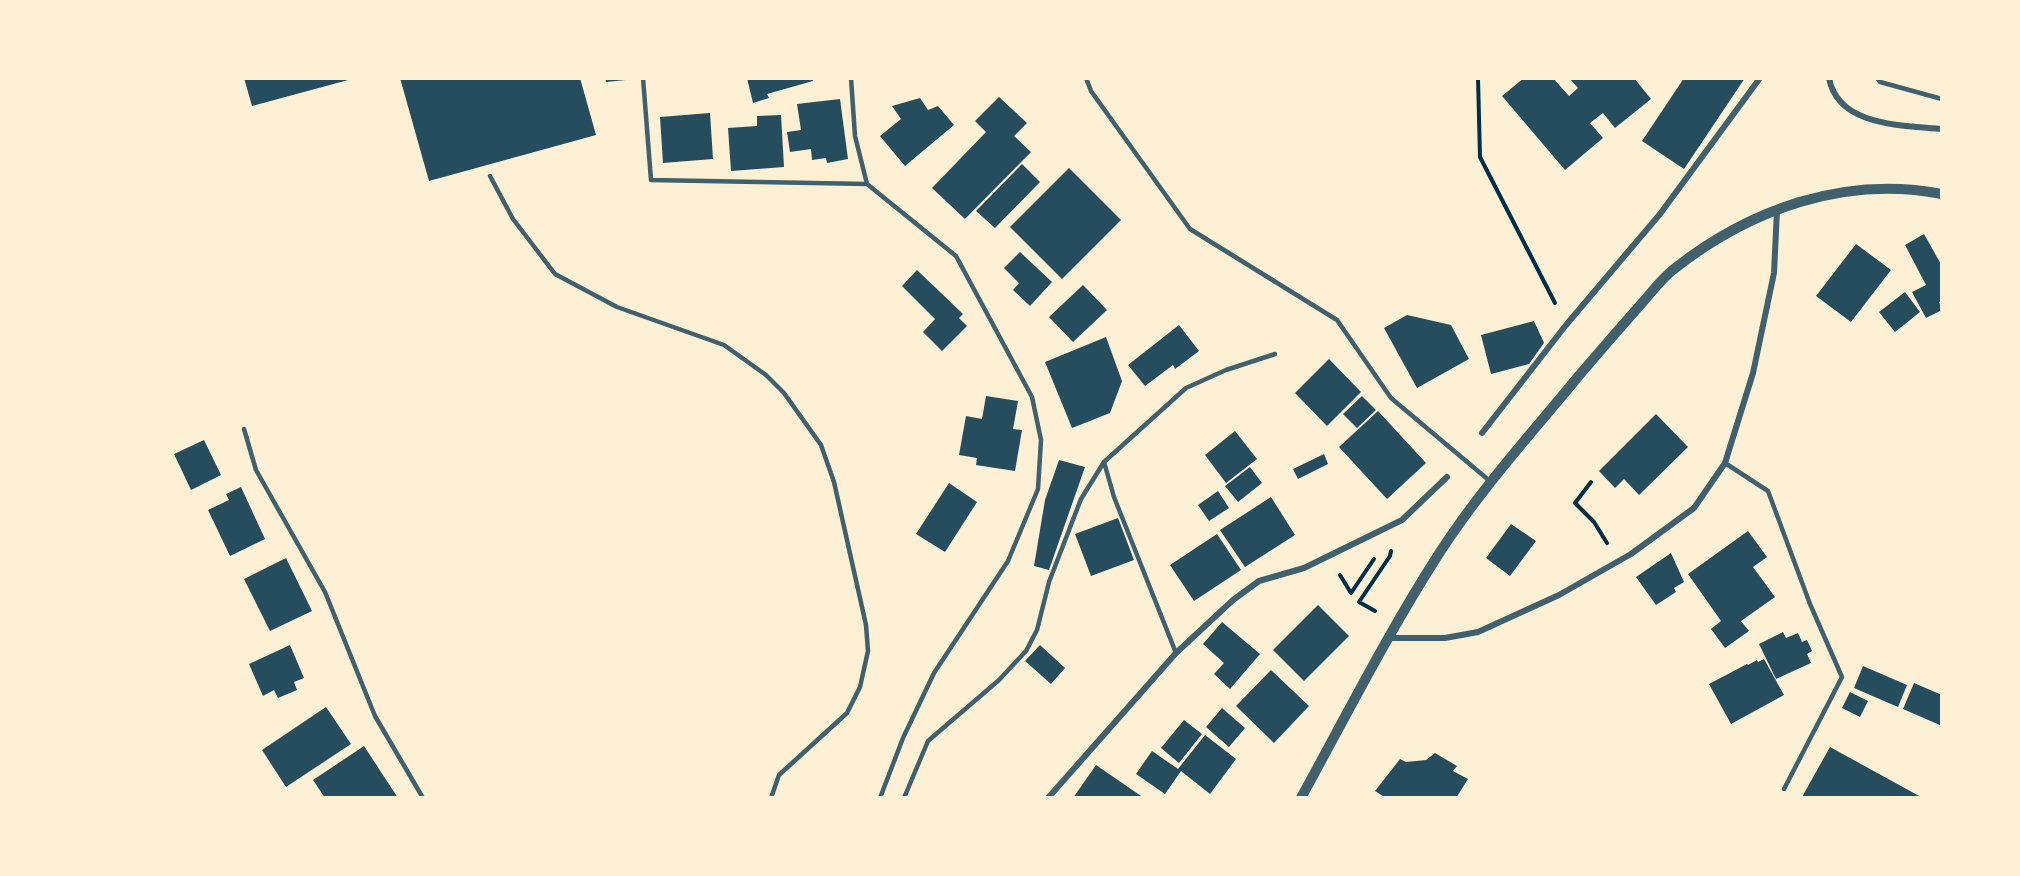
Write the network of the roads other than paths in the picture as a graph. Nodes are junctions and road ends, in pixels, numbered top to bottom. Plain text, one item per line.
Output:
1 (643, 78) edge
2 (851, 78) edge
3 (1086, 78) edge
4 (1760, 78) edge
5 (1829, 78) edge
6 (1877, 78) edge
7 (1942, 99) edge
8 (1942, 129) edge
9 (490, 176) dead end
10 (867, 184) junction
11 (1942, 194) edge
12 (1777, 210) junction
13 (1275, 354) dead end
14 (244, 429) dead end
15 (1482, 434) dead end
16 (1104, 462) junction
17 (1725, 463) junction
18 (1447, 477) dead end
19 (1491, 482) junction
20 (1389, 638) junction
21 (1176, 653) junction
22 (1784, 789) dead end
23 (423, 798) edge
24 (771, 798) edge
25 (880, 798) edge
26 (904, 798) edge
27 (1048, 798) edge
28 (1301, 798) edge

1 - 10 lane
2 - 10 lane
3 - 19 lane
4 - 15 street
5 - 8 street
6 - 7 lane
9 - 24 lane
10 - 25 lane
11 - 12 street
12 - 17 street
12 - 19 street
13 - 16 lane
14 - 23 lane
16 - 21 lane
16 - 26 lane
17 - 20 street
17 - 22 lane
18 - 21 street
19 - 20 street
20 - 28 street
21 - 27 street

